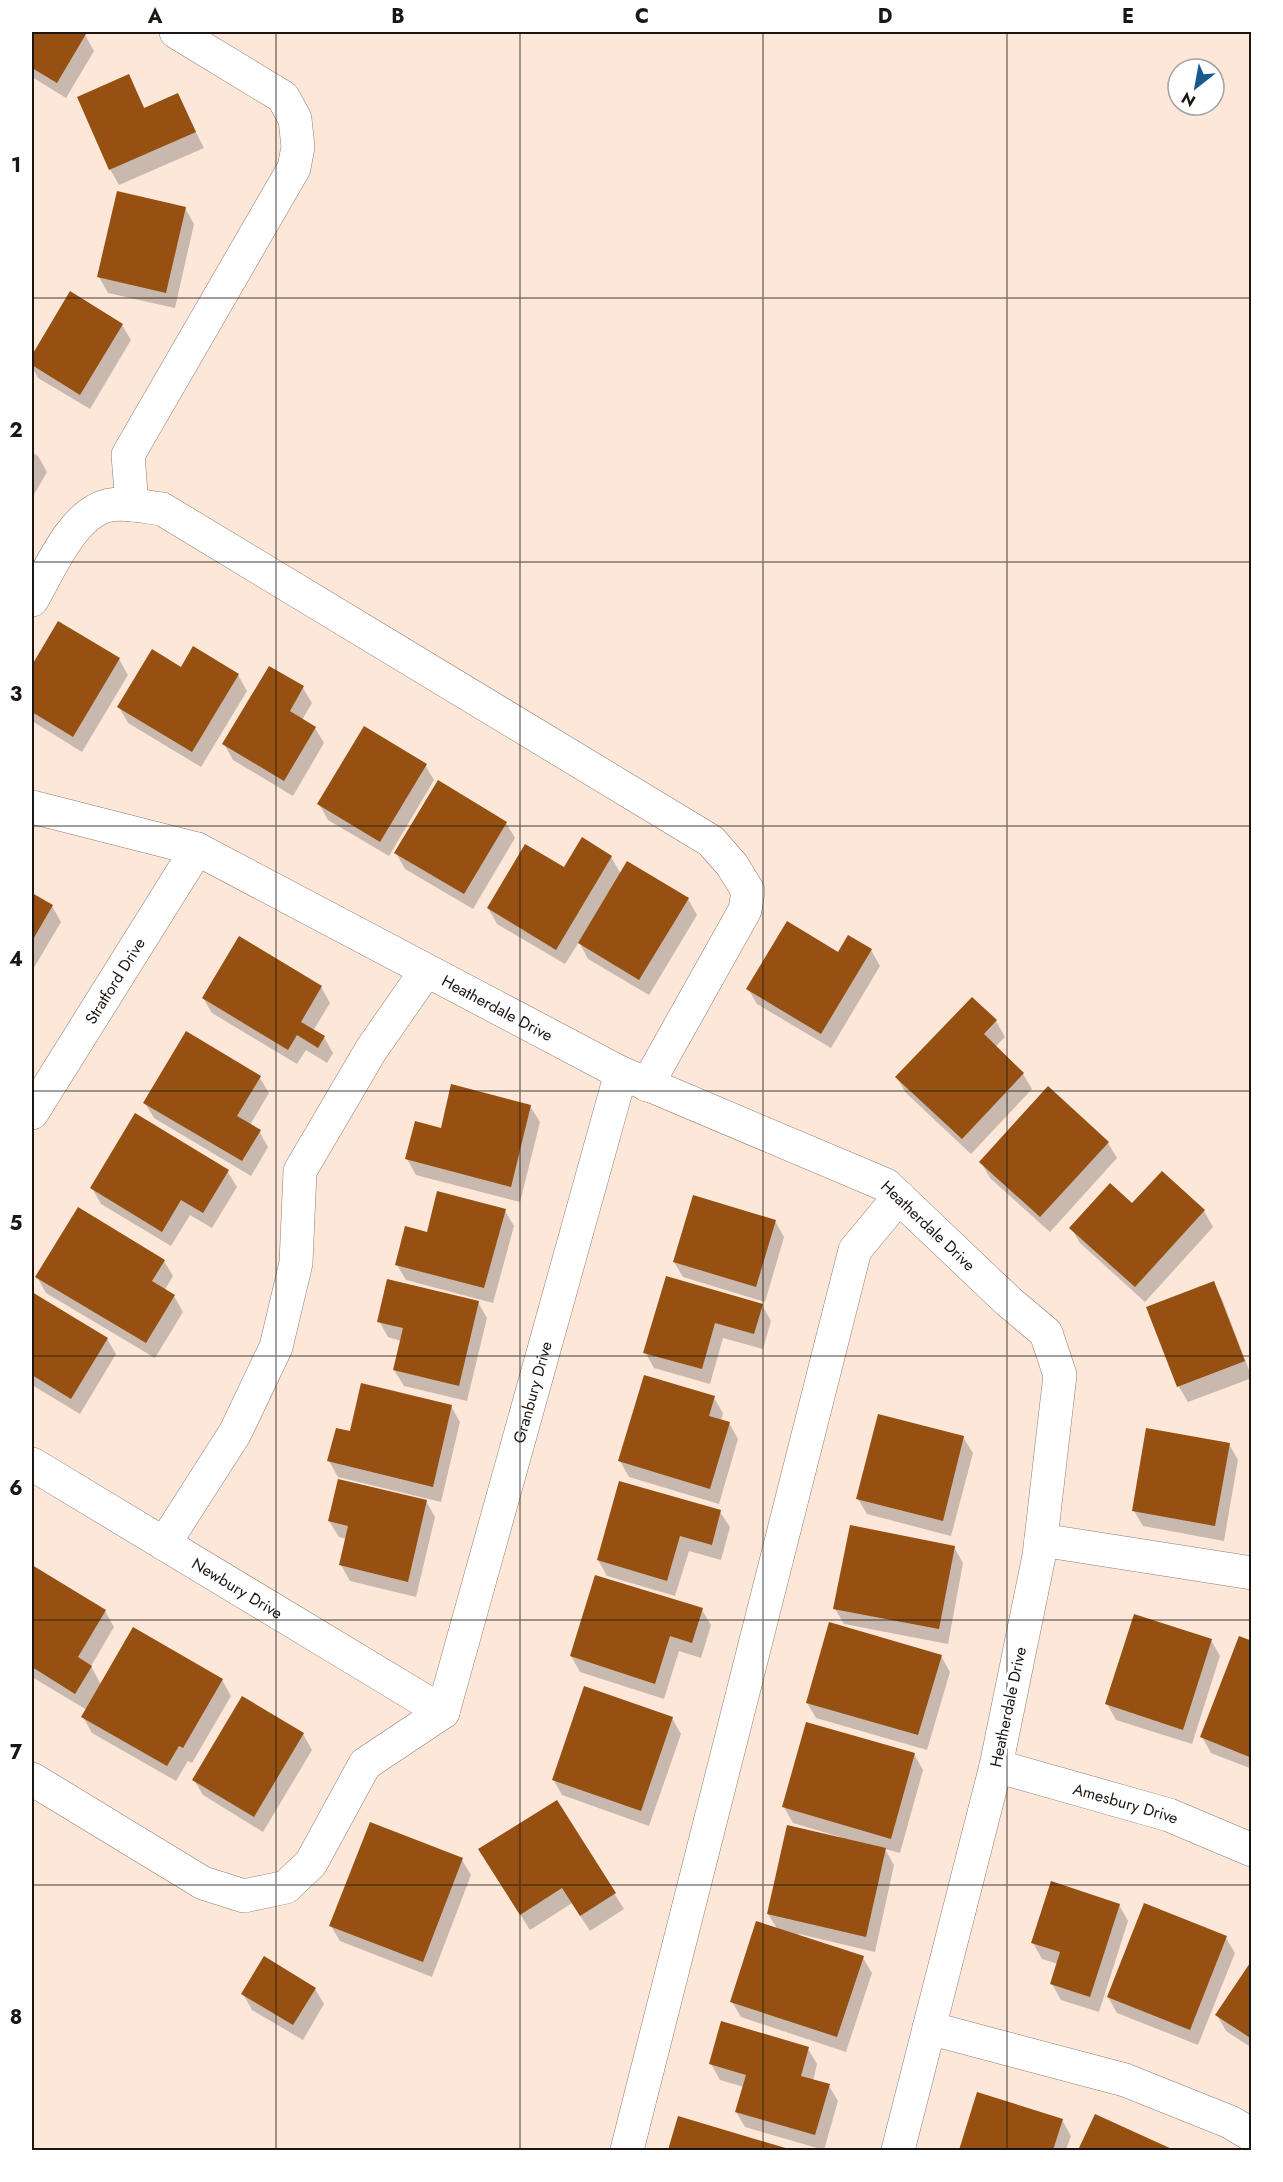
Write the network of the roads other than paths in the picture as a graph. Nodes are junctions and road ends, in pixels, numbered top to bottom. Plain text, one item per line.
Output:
1 (176, 32) edge
2 (132, 505) junction
3 (32, 600) edge
4 (32, 807) edge
5 (197, 849) junction
6 (426, 971) junction
7 (634, 1079) junction
8 (32, 1113) edge
9 (898, 1197) junction
10 (32, 1464) edge
11 (1041, 1540) junction
12 (164, 1544) junction
13 (1251, 1573) edge
14 (443, 1712) junction
15 (996, 1766) junction
16 (32, 1779) edge
17 (1251, 1850) edge
18 (929, 2028) junction
19 (1251, 2135) edge
20 (627, 2151) edge
21 (898, 2151) edge

1 - 2 street
2 - 3 street, Granbury Drive
2 - 7 street, Granbury Drive
4 - 5 street, Heatherdale Drive
5 - 6 street, Heatherdale Drive
5 - 8 street, Stratford Drive
6 - 7 street, Heatherdale Drive
6 - 12 street
7 - 9 street, Heatherdale Drive
7 - 14 street, Granbury Drive
9 - 11 street, Heatherdale Drive
9 - 20 street
10 - 12 street, Newbury Drive
11 - 13 street
11 - 15 street, Heatherdale Drive
12 - 14 street, Newbury Drive
14 - 16 street
15 - 17 street, Amesbury Drive
15 - 18 street, Heatherdale Drive
18 - 19 street
18 - 21 street, Heatherdale Drive

